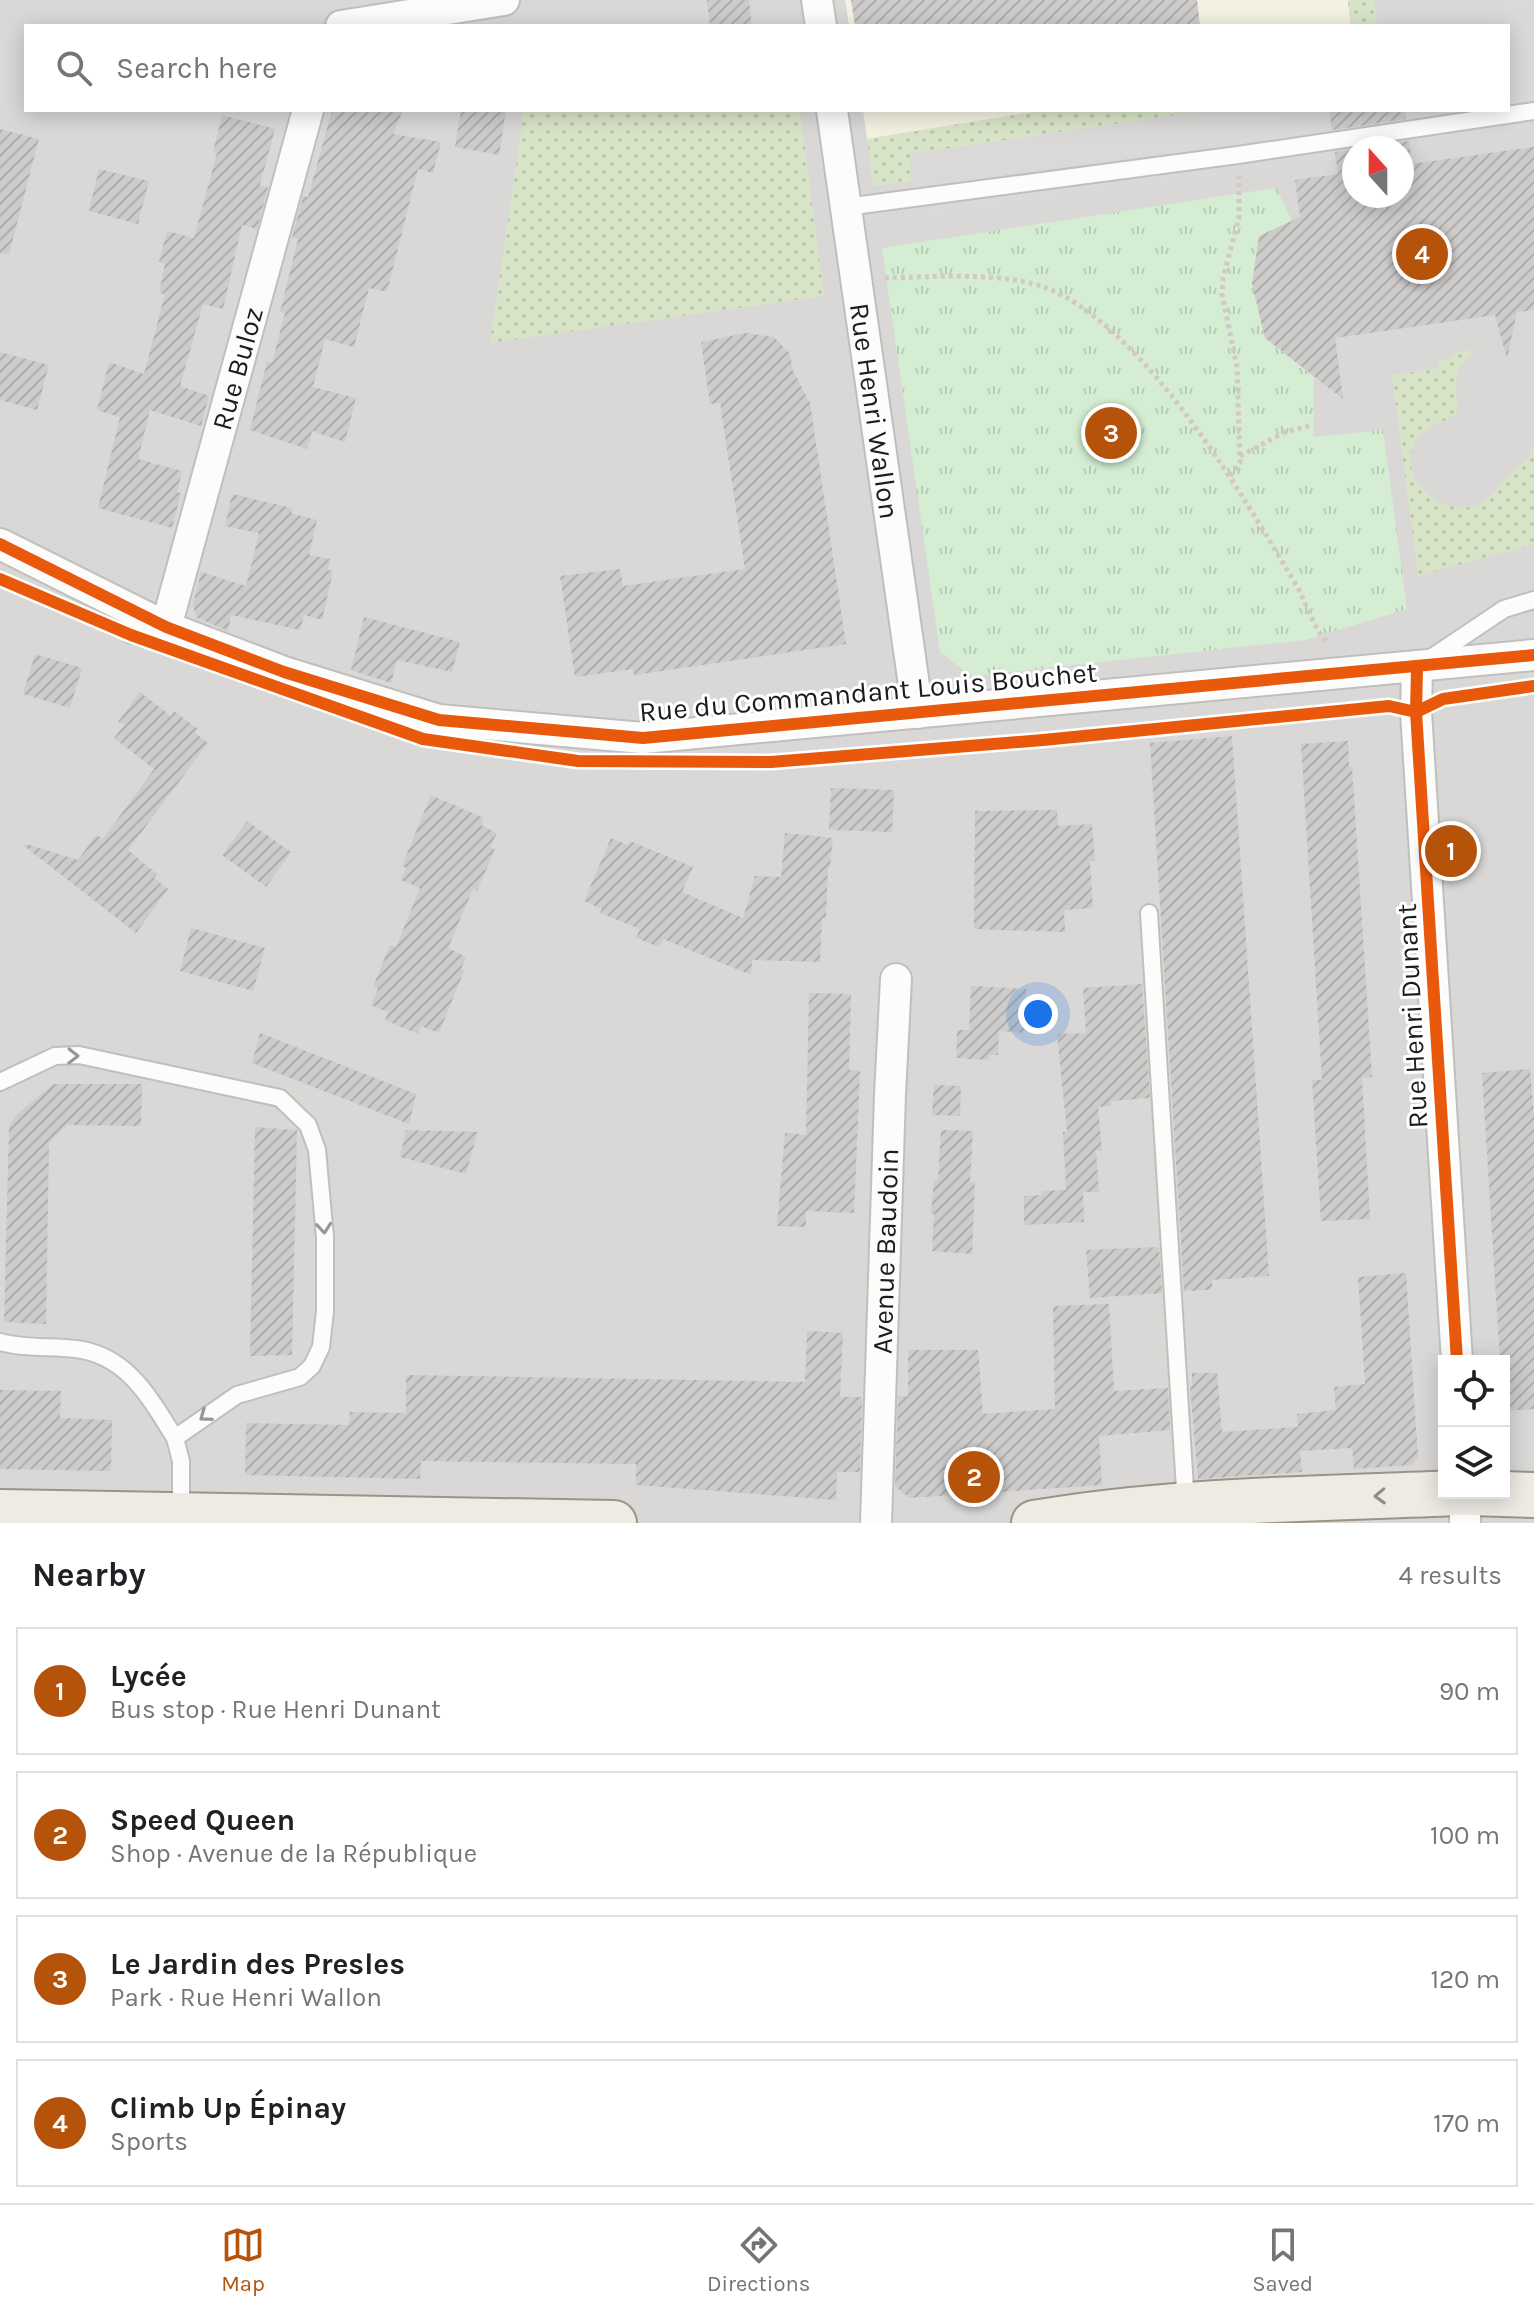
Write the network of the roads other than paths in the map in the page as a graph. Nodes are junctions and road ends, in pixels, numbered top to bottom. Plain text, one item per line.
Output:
1 (504, 0) edge
2 (817, 0) edge
3 (354, 24) edge
4 (821, 24) edge
5 (1534, 111) edge
6 (307, 112) edge
7 (832, 112) edge
8 (846, 207) junction
9 (0, 544) edge
10 (1534, 600) edge
11 (146, 625) junction
12 (1534, 655) edge
13 (1417, 668) junction
14 (918, 713) junction
15 (1149, 913) dead end
16 (896, 979) dead end
17 (0, 1082) edge
18 (0, 1342) edge
19 (1457, 1355) edge
20 (175, 1438) junction
21 (1438, 1494) edge
22 (1510, 1494) edge
23 (1534, 1495) edge
24 (1467, 1499) edge
25 (1186, 1506) junction
26 (0, 1512) edge
27 (181, 1514) junction
28 (614, 1523) edge
29 (876, 1523) edge
30 (1034, 1523) edge
31 (1465, 1523) edge

1 - 3 street
2 - 4 street
5 - 8 lane
6 - 11 street, Rue Buloz
7 - 8 street, Rue Henri Wallon
8 - 14 street, Rue Henri Wallon
9 - 11 street, Rue du Commandant Louis Bouchet
10 - 13 lane
11 - 14 street, Rue du Commandant Louis Bouchet
12 - 13 street, Rue du Commandant Louis Bouchet
13 - 14 street, Rue du Commandant Louis Bouchet
13 - 19 street, Rue Henri Dunant
15 - 25 lane
16 - 29 street, Avenue Baudoin
17 -> 20 lane
18 - 20 lane
20 - 27 lane
21 -> 25 main road
22 - 23 main road
24 - 31 street
25 - 30 main road
26 - 27 main road
27 - 28 main road

